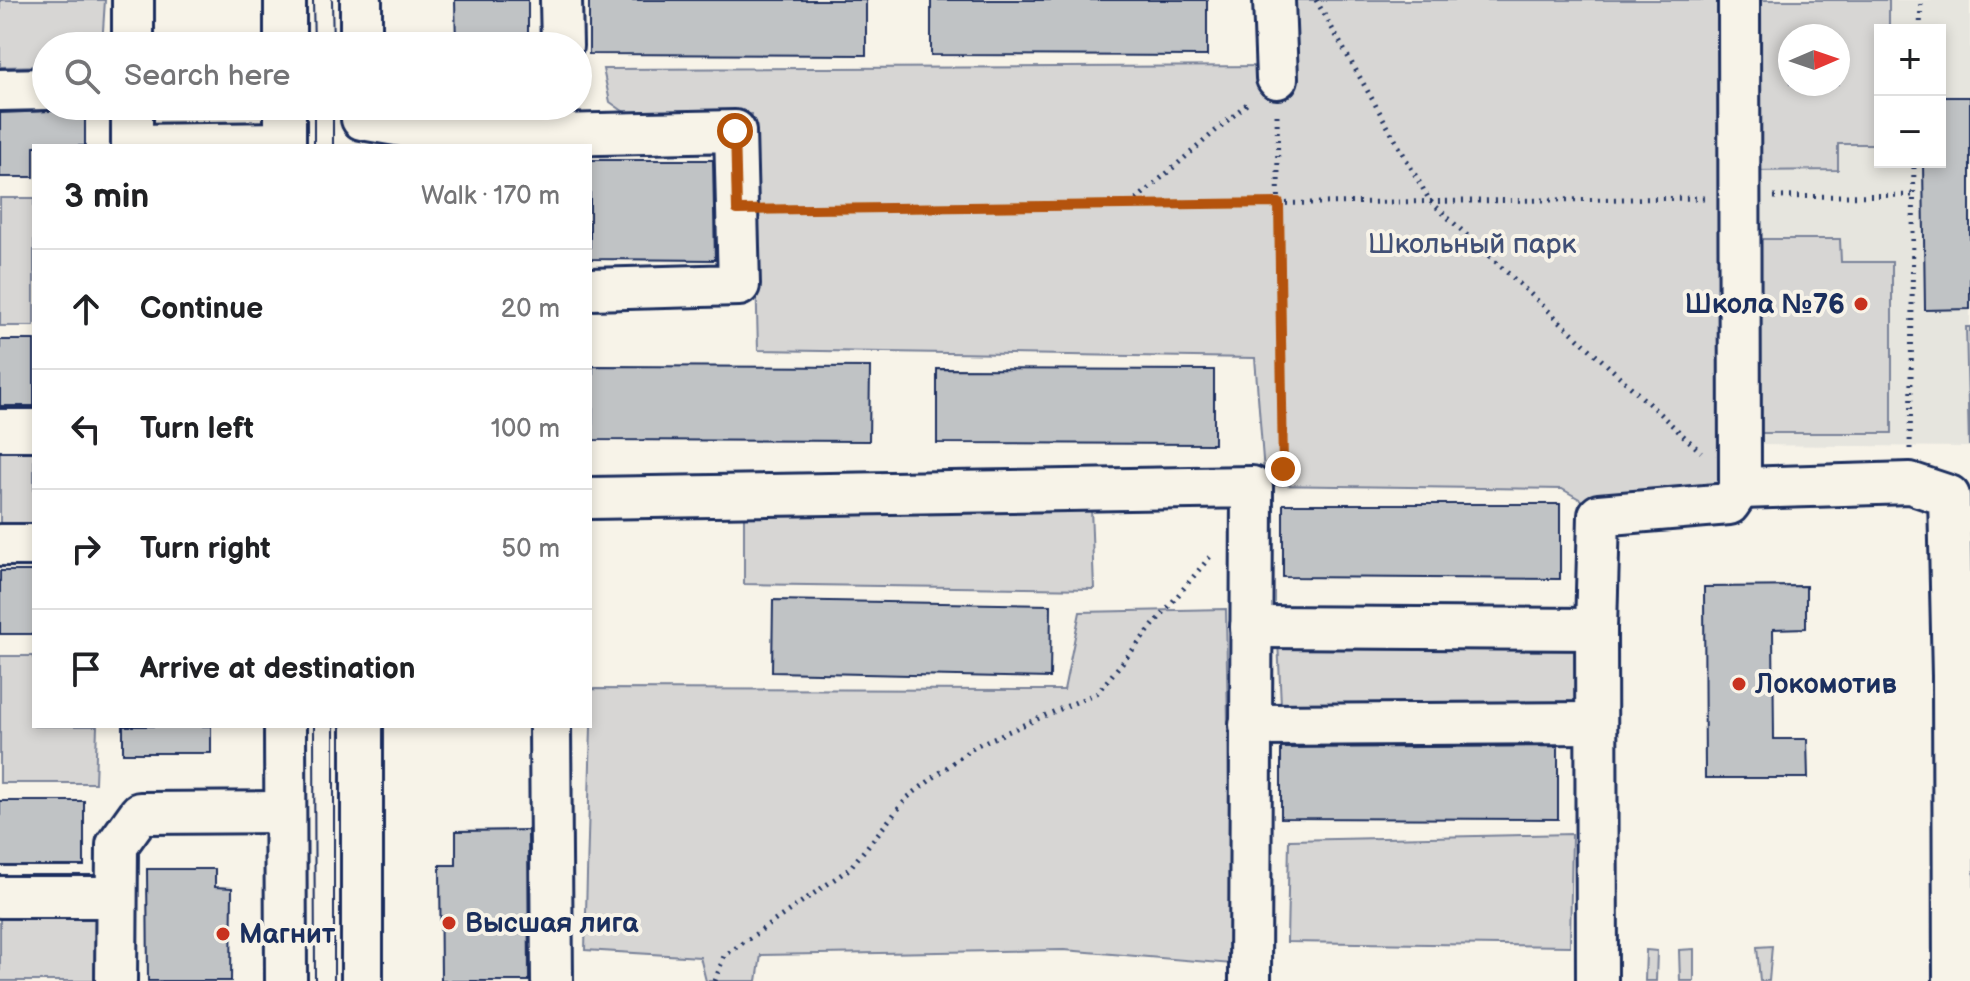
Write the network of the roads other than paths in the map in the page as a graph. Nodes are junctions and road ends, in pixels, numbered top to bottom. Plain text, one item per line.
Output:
1 (133, 0) edge
2 (285, 0) edge
3 (361, 0) edge
4 (561, 0) edge
5 (1274, 0) edge
6 (1739, 0) edge
7 (133, 32) edge
8 (285, 32) edge
9 (361, 32) edge
10 (562, 32) edge
11 (1277, 78) road end
12 (32, 89) edge
13 (0, 90) edge
14 (132, 120) edge
15 (563, 120) edge
16 (362, 124) edge
17 (285, 132) edge
18 (132, 144) edge
19 (144, 144) edge
20 (592, 289) edge
21 (0, 430) edge
22 (32, 430) edge
23 (1740, 488) junction
24 (592, 498) edge
25 (0, 545) edge
26 (32, 545) edge
27 (1251, 627) junction
28 (1596, 629) junction
29 (1961, 676) edge
30 (1596, 723) junction
31 (1250, 725) junction
32 (285, 728) edge
33 (362, 728) edge
34 (550, 728) edge
35 (285, 812) junction
36 (0, 897) edge
37 (116, 897) junction
38 (116, 981) edge
39 (286, 981) edge
40 (362, 981) edge
41 (552, 981) edge
42 (1250, 981) edge
43 (1597, 981) edge
44 (1954, 981) edge

1 - 7 street
2 - 8 street
3 - 9 street
4 - 10 street
5 - 11 street
6 - 23 street
12 - 13 street
14 - 18 street
15 - 16 street
15 - 20 street
17 - 19 street
21 - 22 street
23 - 28 street
23 - 29 street
24 - 27 street
25 - 26 street
27 - 28 street
27 - 31 street
28 - 30 street
29 - 44 street
30 - 31 street
30 - 43 street
31 - 42 street
32 - 35 street
33 - 40 street
34 - 41 street
35 - 37 street
35 - 39 street
36 - 37 street
37 - 38 street

